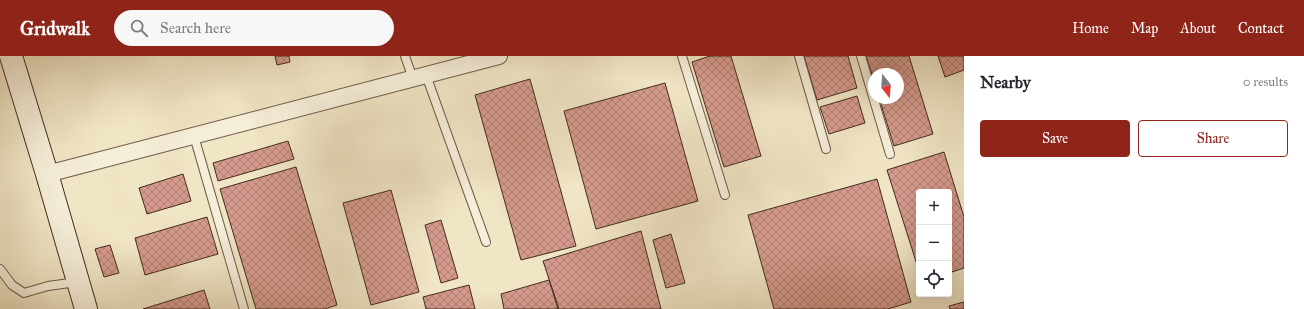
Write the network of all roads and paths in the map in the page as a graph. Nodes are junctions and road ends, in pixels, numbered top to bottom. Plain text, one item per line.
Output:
1 (12, 56) edge
2 (405, 56) edge
3 (500, 56) edge
4 (682, 56) edge
5 (799, 56) edge
6 (861, 56) edge
7 (420, 77) junction
8 (194, 136) junction
9 (826, 149) dead end
10 (890, 154) dead end
11 (47, 174) junction
12 (725, 195) dead end
13 (486, 242) dead end
14 (0, 269) edge
15 (78, 282) junction
16 (86, 309) edge
17 (244, 309) edge

1 - 11 street
2 - 7 lane
3 - 7 street
4 - 12 lane
5 - 9 lane
6 - 10 lane
7 - 8 street
7 - 13 lane
8 - 11 street
8 - 17 lane
11 - 15 street
14 - 15 lane
15 - 16 street

